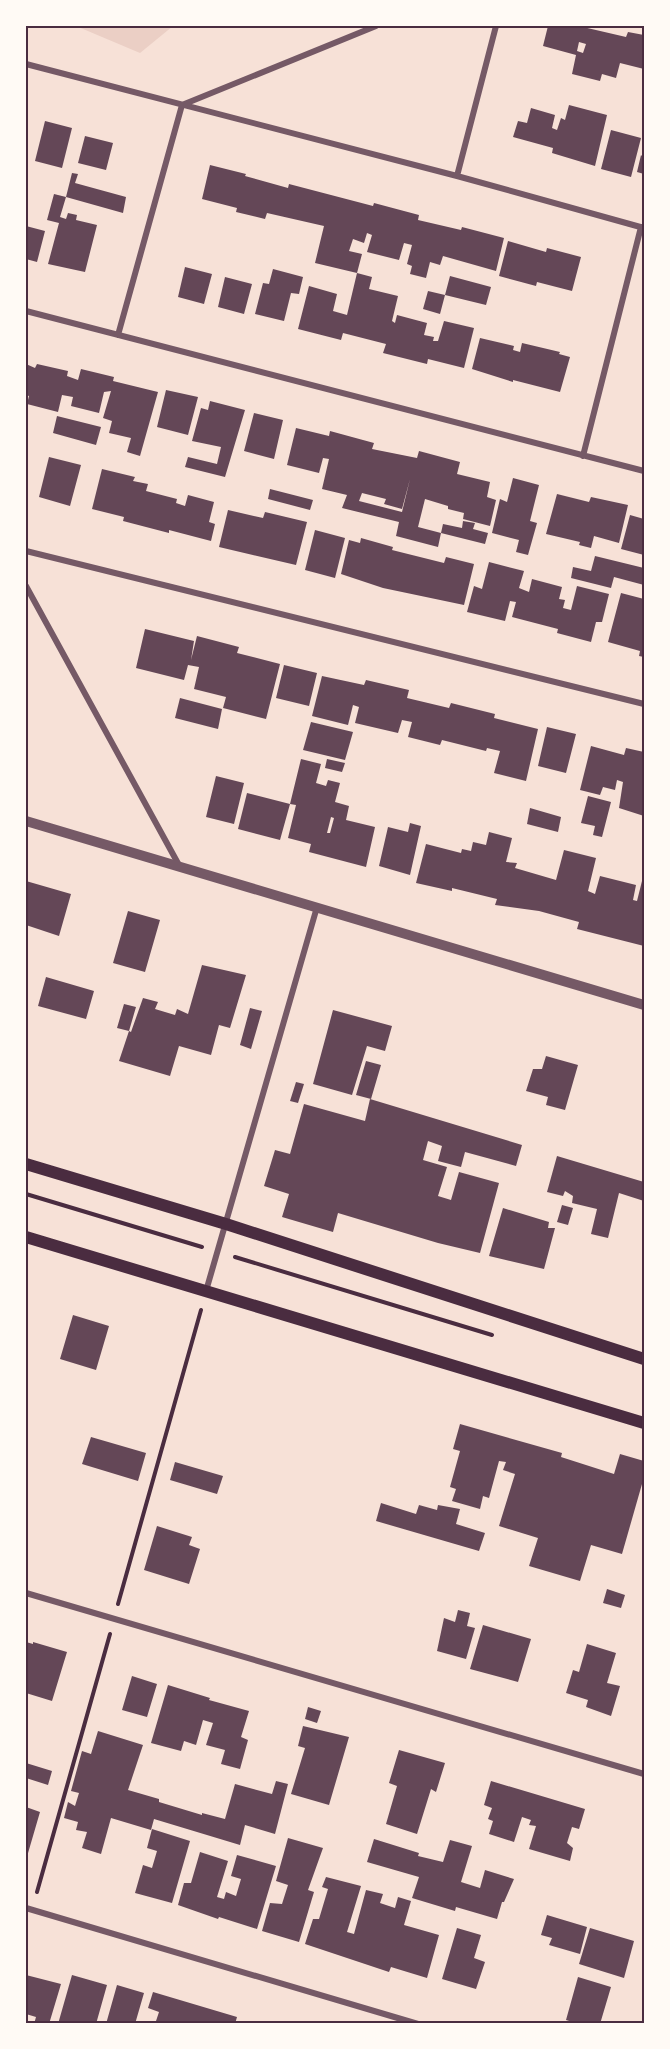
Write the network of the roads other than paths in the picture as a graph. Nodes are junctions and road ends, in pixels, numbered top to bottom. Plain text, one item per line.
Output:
1 (376, 26) edge
2 (496, 26) edge
3 (26, 64) edge
4 (182, 105) junction
5 (457, 176) junction
6 (643, 227) edge
7 (26, 311) edge
8 (118, 335) junction
9 (583, 456) junction
10 (645, 471) edge
11 (26, 551) edge
12 (26, 586) edge
13 (645, 704) edge
14 (26, 821) edge
15 (180, 867) junction
16 (317, 908) junction
17 (645, 1005) edge
18 (26, 1164) edge
19 (226, 1224) junction
20 (26, 1237) edge
21 (206, 1292) junction
22 (645, 1359) edge
23 (645, 1423) edge
24 (26, 1593) edge
25 (645, 1774) edge
26 (26, 1908) edge
27 (418, 2024) edge

1 - 4 street
2 - 5 street
3 - 4 street
4 - 5 street
4 - 8 street
5 - 6 street
6 - 9 street
7 - 8 street
8 - 9 street
9 - 10 street
11 - 13 street
12 - 15 street
14 - 15 street
15 - 16 street
16 - 17 street
16 - 19 street
18 - 19 main road
19 - 21 street
19 - 22 main road
20 - 21 main road
21 - 23 main road
24 - 25 street
26 - 27 street

